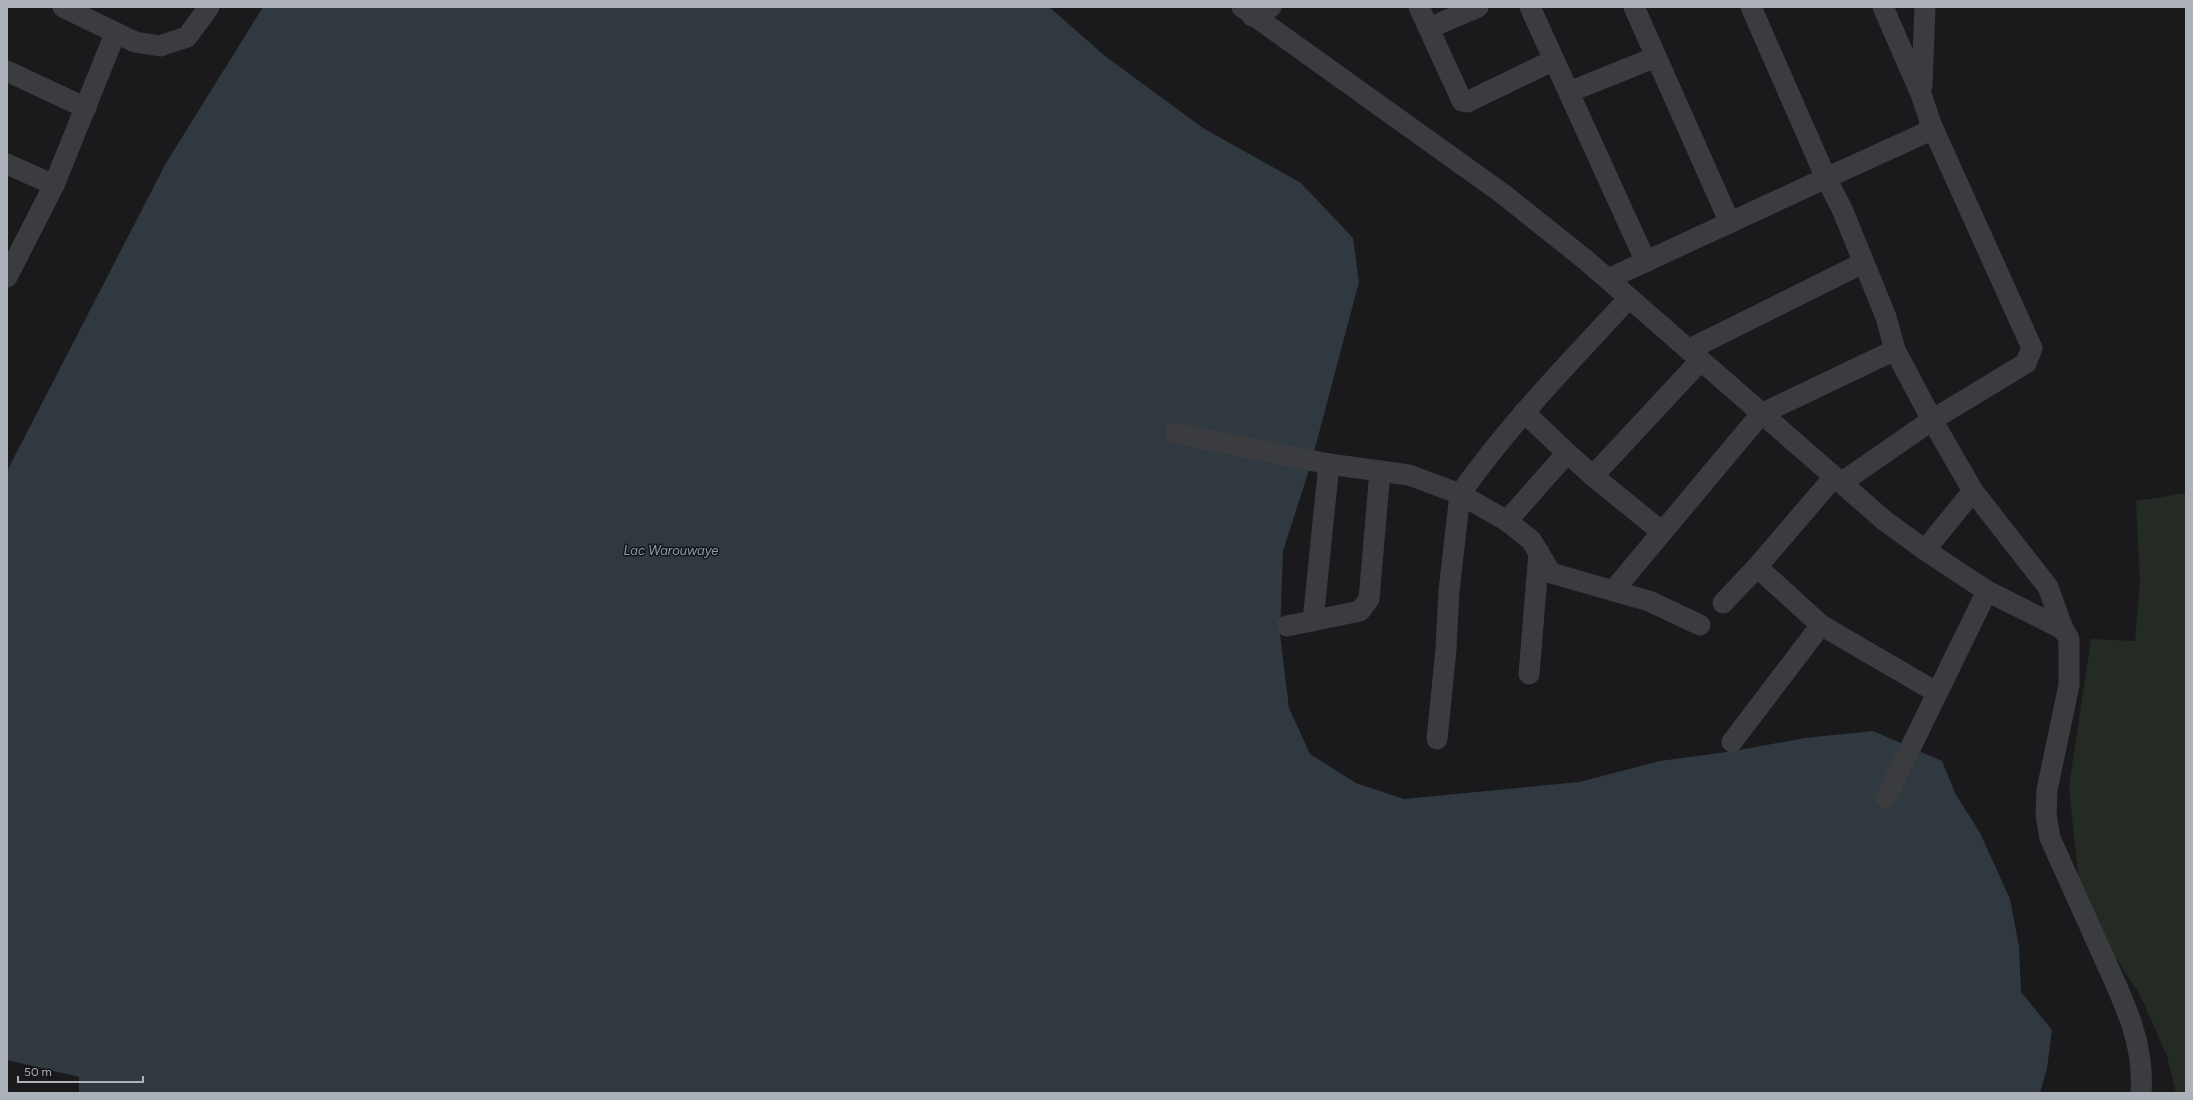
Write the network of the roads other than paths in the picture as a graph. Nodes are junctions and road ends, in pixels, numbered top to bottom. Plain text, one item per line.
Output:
1 (62, 7) edge
2 (209, 7) edge
3 (1271, 7) edge
4 (1419, 7) edge
5 (1478, 7) edge
6 (1530, 7) edge
7 (1634, 7) edge
8 (1751, 7) edge
9 (1883, 7) edge
10 (1925, 7) edge
11 (1247, 12) edge
12 (1429, 28) junction
13 (115, 34) junction
14 (1656, 57) junction
15 (1554, 60) junction
16 (7, 71) edge
17 (1569, 92) junction
18 (1921, 94) junction
19 (86, 108) junction
20 (1930, 124) junction
21 (7, 164) edge
22 (1826, 178) junction
23 (54, 185) junction
24 (1730, 223) junction
25 (1646, 262) junction
26 (1862, 263) junction
27 (7, 277) edge
28 (1608, 279) junction
29 (1629, 298) junction
30 (1896, 350) junction
31 (1695, 355) junction
32 (1524, 412) junction
33 (1761, 414) junction
34 (1932, 420) junction
35 (1175, 433) dead end
36 (1567, 453) junction
37 (1329, 464) junction
38 (1380, 471) junction
39 (1593, 476) junction
40 (1838, 480) junction
41 (1973, 491) junction
42 (1460, 494) junction
43 (1507, 521) junction
44 (1662, 532) junction
45 (1925, 550) junction
46 (1539, 552) junction
47 (1757, 567) junction
48 (1613, 591) junction
49 (1987, 591) junction
50 (1723, 603) dead end
51 (1313, 621) junction
52 (1700, 625) dead end
53 (1821, 625) junction
54 (1287, 626) dead end
55 (2063, 629) junction
56 (1529, 674) dead end
57 (1936, 692) junction
58 (1437, 739) dead end
59 (1732, 742) dead end
60 (1886, 798) dead end
61 (2141, 1093) edge

1 - 13 street
2 - 13 street
3 - 11 street
4 - 12 street
5 - 12 street
6 - 15 street
7 - 14 street
8 - 22 street
9 - 18 street
10 - 18 street
11 - 28 street
12 - 15 street
13 - 19 street
14 - 17 street
14 - 24 street
15 - 17 street
16 - 19 street
17 - 25 street
18 - 20 street
19 - 23 street
20 - 22 street
20 - 34 street
21 - 23 street
22 - 24 street
22 - 26 street
23 - 27 street
24 - 25 street
25 - 28 street
26 - 30 street
26 - 31 street
28 - 29 street
29 - 31 street
29 - 32 street
30 - 33 street
30 - 34 street
31 - 33 street
31 - 39 street
32 - 36 street
32 - 42 street
33 - 40 street
33 - 44 street
34 - 40 street
34 - 41 street
35 - 37 street
36 - 39 street
36 - 43 street
37 - 38 street
37 - 51 street
38 - 42 street
38 - 51 street
39 - 44 street
40 - 45 street
40 - 47 street
41 - 45 street
41 - 55 street
42 - 43 street
42 - 58 street
43 - 46 street
44 - 48 street
45 - 49 street
46 - 48 street
46 - 56 street
47 - 50 street
47 - 53 street
48 - 52 street
49 - 55 street
49 - 57 street
51 - 54 street
53 - 57 street
53 - 59 street
55 - 61 street
57 - 60 street

